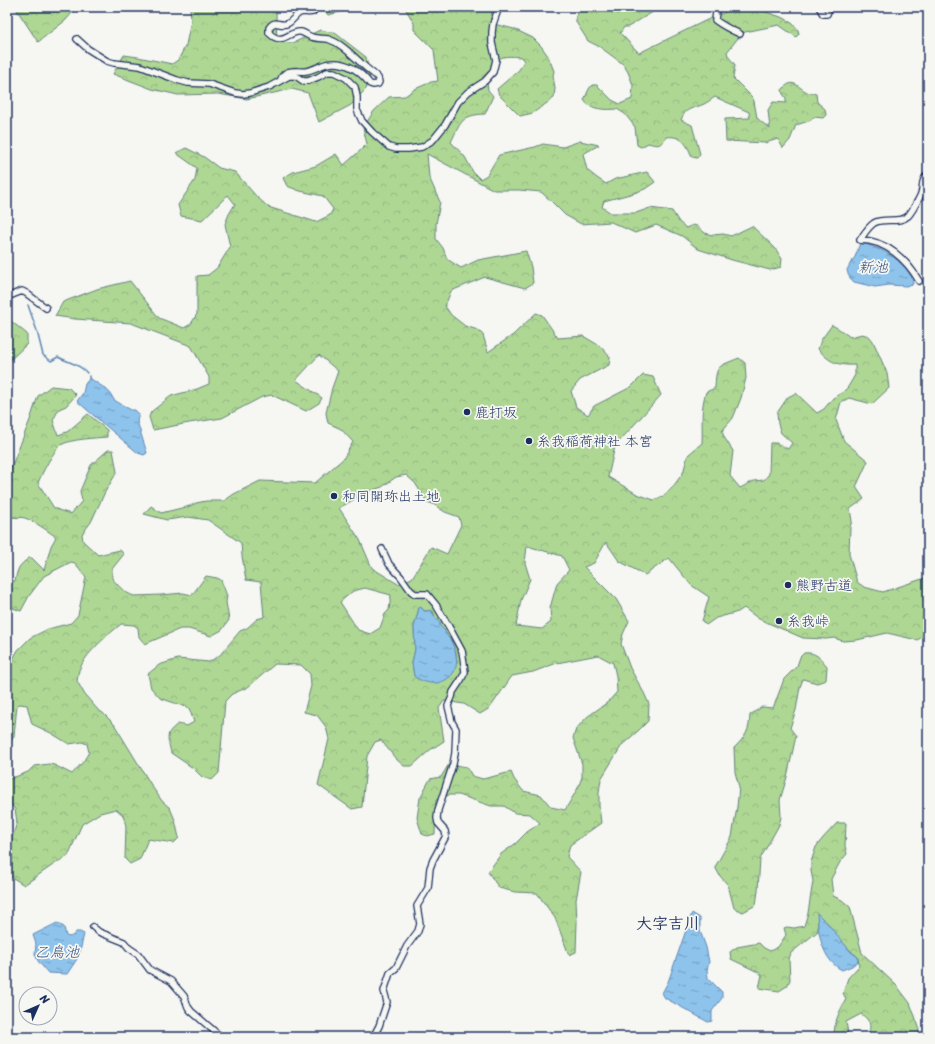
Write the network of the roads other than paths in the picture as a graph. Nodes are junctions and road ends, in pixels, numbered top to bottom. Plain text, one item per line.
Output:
1 (316, 7) edge
2 (499, 7) edge
3 (719, 7) edge
4 (819, 7) edge
5 (828, 7) edge
6 (740, 34) dead end
7 (77, 39) dead end
8 (280, 81) junction
9 (928, 174) edge
10 (919, 281) dead end
11 (7, 297) edge
12 (46, 308) dead end
13 (382, 549) dead end
14 (93, 927) dead end
15 (221, 1037) edge
16 (373, 1037) edge

1 - 8 street
2 - 8 street
3 - 6 street
4 - 5 street
7 - 8 street
9 - 10 street
11 - 12 street
13 - 16 street
14 - 15 street

